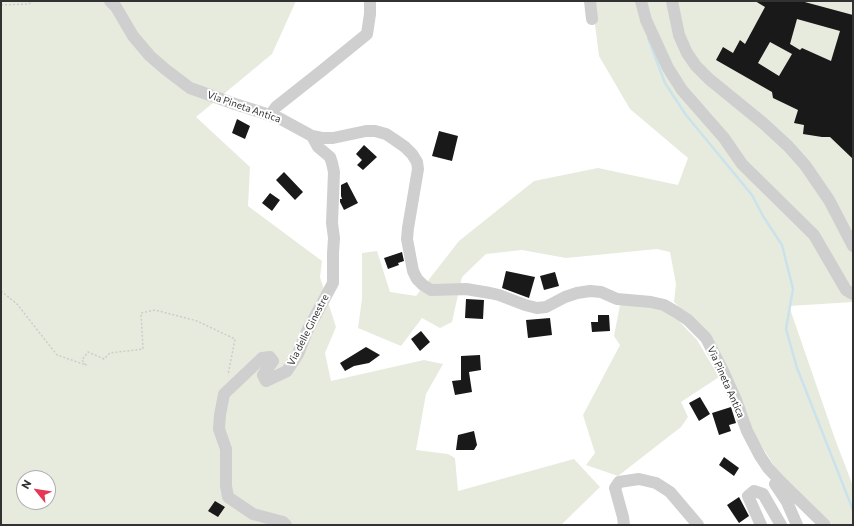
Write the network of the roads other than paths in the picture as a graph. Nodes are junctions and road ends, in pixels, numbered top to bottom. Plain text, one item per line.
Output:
1 (110, 1) edge
2 (370, 1) edge
3 (590, 1) edge
4 (642, 1) edge
5 (672, 1) edge
6 (592, 19) dead end
7 (270, 115) junction
8 (312, 136) junction
9 (853, 246) edge
10 (853, 294) edge
11 (781, 482) junction
12 (286, 525) edge
13 (624, 525) edge
14 (698, 525) edge
15 (761, 525) edge
16 (781, 525) edge
17 (797, 525) edge
18 (825, 525) edge

1 - 7 street, Via Pineta Antica
2 - 7 street
3 - 6 street
4 - 10 street
5 - 9 street
7 - 8 street, Via Pineta Antica
8 - 11 street, Via Pineta Antica
8 - 12 street, Via delle Ginestre
11 - 17 street
11 - 18 street, Via Pineta Antica
13 - 14 street
15 - 16 street

